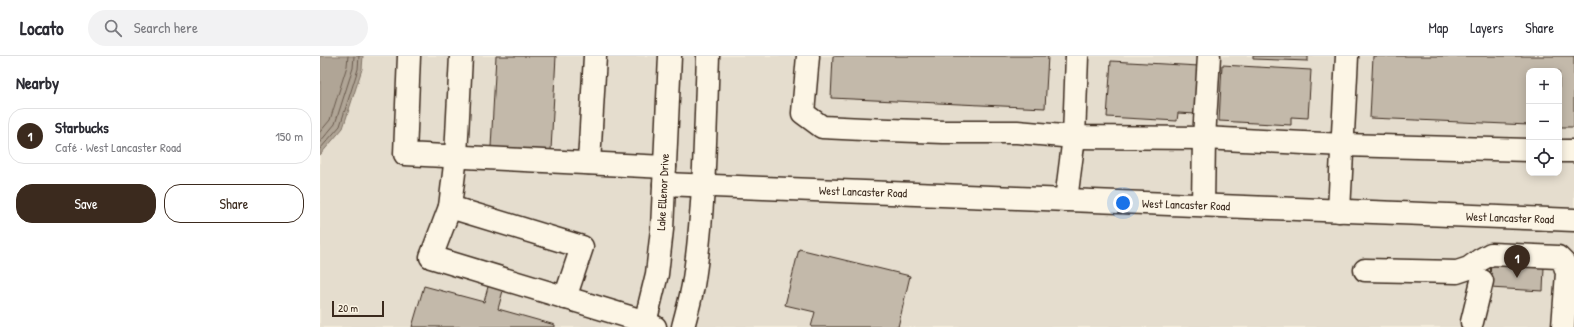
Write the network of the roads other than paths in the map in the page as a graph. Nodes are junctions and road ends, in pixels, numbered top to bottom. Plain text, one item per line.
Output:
1 (409, 56) edge
2 (461, 56) edge
3 (595, 56) edge
4 (670, 56) edge
5 (708, 56) edge
6 (808, 56) edge
7 (1077, 56) edge
8 (1209, 56) edge
9 (1347, 56) edge
10 (1074, 137) junction
11 (1204, 138) junction
12 (1343, 145) junction
13 (1526, 150) edge
14 (1562, 151) edge
15 (1574, 151) edge
16 (456, 156) junction
17 (589, 163) junction
18 (664, 175) junction
19 (703, 186) junction
20 (1066, 200) junction
21 (1203, 205) junction
22 (450, 206) junction
23 (1339, 211) junction
24 (1574, 220) edge
25 (1483, 268) junction
26 (1364, 270) dead end
27 (565, 298) junction
28 (1472, 322) dead end
29 (648, 325) edge
30 (684, 327) edge
31 (1563, 327) edge

1 - 16 street, West Lancaster Road
2 - 16 street
3 - 17 street
4 - 18 street, Lake Ellenor Drive
5 - 19 street
6 - 10 street
7 - 10 street
8 - 11 street
9 - 12 street
10 - 11 street
10 - 20 street
11 - 12 street
11 - 21 street
12 - 13 street
12 - 23 street
14 - 15 street
16 - 17 street, West Lancaster Road
16 - 22 street
17 - 18 street, West Lancaster Road
18 - 19 street, West Lancaster Road
18 - 29 street, Lake Ellenor Drive
19 - 20 street, West Lancaster Road
19 - 30 street
20 - 21 street, West Lancaster Road
21 - 23 street, West Lancaster Road
22 - 27 street
22 - 27 street
23 - 24 street, West Lancaster Road
25 - 26 street
25 - 28 street
25 - 31 street
27 - 29 street

